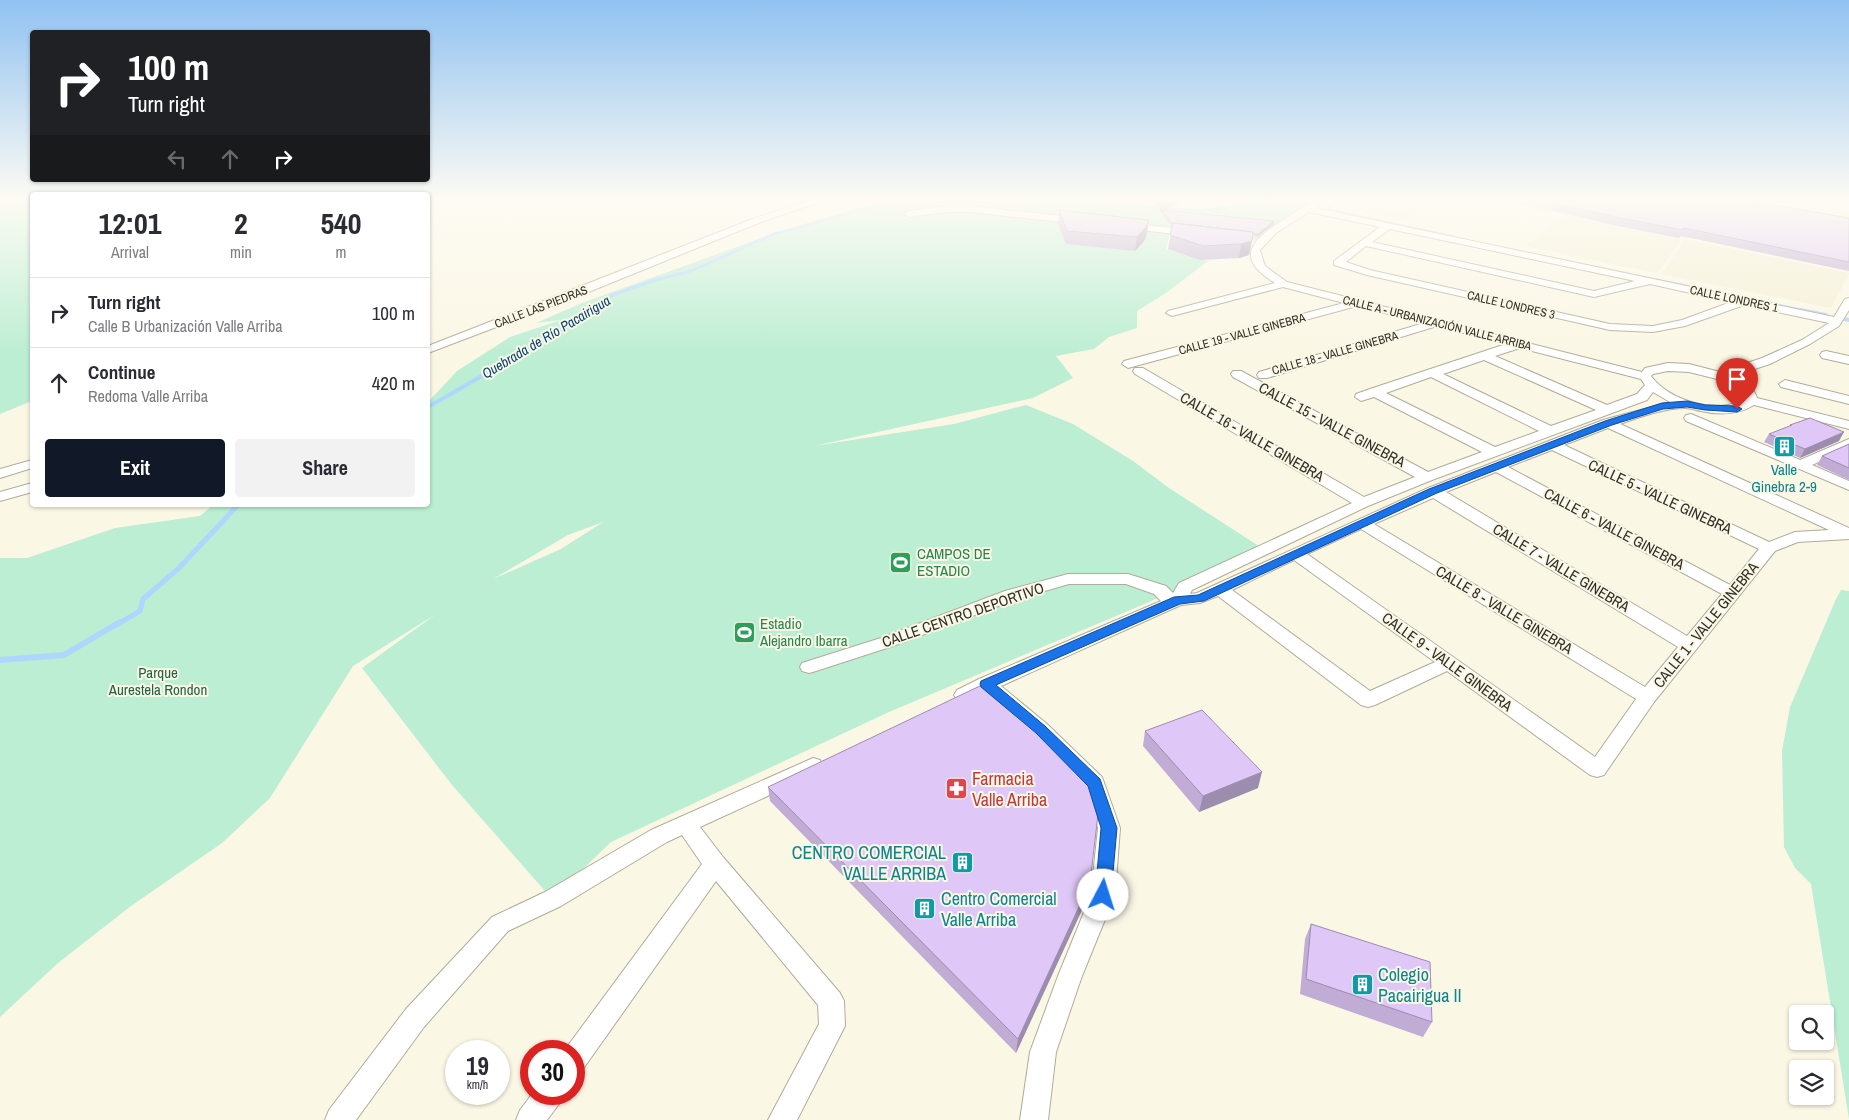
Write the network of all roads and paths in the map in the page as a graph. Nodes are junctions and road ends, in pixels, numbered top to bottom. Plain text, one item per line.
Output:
1 (678, 252) edge
2 (1254, 252) edge
3 (1352, 252) edge
4 (1454, 252) edge
5 (1497, 252) edge
6 (1524, 254) junction
7 (1504, 274) junction
8 (1652, 281) junction
9 (1283, 284) junction
10 (1744, 301) junction
11 (1849, 301) edge
12 (1356, 303) junction
13 (1172, 313) dead end
14 (1843, 316) edge
15 (1436, 324) junction
16 (1519, 344) junction
17 (430, 349) edge
18 (1826, 355) dead end
19 (1485, 356) junction
20 (1849, 360) edge
21 (1134, 368) joint
22 (1432, 373) junction
23 (1237, 374) dead end
24 (1262, 374) dead end
25 (1721, 376) junction
26 (1648, 381) junction
27 (1785, 384) dead end
28 (1375, 392) junction
29 (1361, 397) dead end
30 (1751, 400) junction
31 (1849, 400) edge
32 (1689, 411) junction
33 (1608, 417) junction
34 (1849, 425) edge
35 (1552, 438) junction
36 (1849, 443) edge
37 (1495, 459) junction
38 (1801, 464) junction
39 (30, 465) edge
40 (0, 474) edge
41 (1430, 484) junction
42 (1849, 486) edge
43 (30, 489) edge
44 (0, 497) edge
45 (1363, 503) junction
46 (1362, 523) junction
47 (1849, 534) edge
48 (1769, 548) junction
49 (1296, 554) junction
50 (1220, 589) junction
51 (1732, 593) junction
52 (1175, 601) junction
53 (1689, 645) junction
54 (1449, 663) junction
55 (809, 666) dead end
56 (986, 684) junction
57 (1647, 697) junction
58 (943, 705) edge
59 (830, 758) edge
60 (1598, 770) joint
61 (686, 823) junction
62 (715, 864) junction
63 (585, 1045) edge
64 (541, 1105) edge
65 (339, 1120) edge
66 (530, 1120) edge
67 (782, 1120) edge
68 (1034, 1120) edge

1 - 17 street, CALLE LAS PIEDRAS
2 - 9 street, CALLE A - URBANIZACIÓN VALLE ARRIBA
3 - 10 street, CALLE LONDRES 3
4 - 7 street
5 - 6 street, CALLE LONDRES 1
6 - 7 street
6 - 8 street, CALLE LONDRES 1
7 - 8 street
8 - 10 street, CALLE LONDRES 1
9 - 12 street, CALLE A - URBANIZACIÓN VALLE ARRIBA
9 - 13 street
10 - 14 street, CALLE LONDRES 1
11 - 14 street
12 - 15 street, CALLE A - URBANIZACIÓN VALLE ARRIBA
12 - 21 street, CALLE 19 - VALLE GINEBRA
14 - 25 street
15 - 16 street, CALLE A - URBANIZACIÓN VALLE ARRIBA
15 - 24 street, CALLE 18 - VALLE GINEBRA
16 - 19 street
16 - 26 street, CALLE A - URBANIZACIÓN VALLE ARRIBA
18 - 20 street
19 - 22 street
19 - 33 street
21 - 45 street, CALLE 16 - VALLE GINEBRA
22 - 28 street
22 - 35 street, CALLE 5 - VALLE GINEBRA
23 - 41 street, CALLE 15 - VALLE GINEBRA
25 - 26 street
25 - 30 street
26 - 32 street, CALLE A - URBANIZACIÓN VALLE ARRIBA
26 - 33 street
27 - 31 street
28 - 29 street
28 - 37 street
30 - 32 street
30 - 34 street
32 - 33 street
32 - 38 street
33 - 35 street
33 - 47 street
35 - 37 street
35 - 48 street, CALLE 5 - VALLE GINEBRA
36 - 38 street
37 - 41 street
37 - 51 street, CALLE 6 - VALLE GINEBRA
38 - 42 street
39 - 40 street
41 - 45 street
41 - 46 street
41 - 53 street, CALLE 7 - VALLE GINEBRA
43 - 44 street
45 - 52 street
46 - 49 street
46 - 57 street, CALLE 8 - VALLE GINEBRA
47 - 48 street, CALLE 1 - VALLE GINEBRA
48 - 51 street, CALLE 1 - VALLE GINEBRA
49 - 50 street
49 - 54 street, CALLE 9 - VALLE GINEBRA
50 - 52 street
50 - 54 street
51 - 53 street, CALLE 1 - VALLE GINEBRA
52 - 55 street, CALLE CENTRO DEPORTIVO
52 - 56 street
53 - 57 street, CALLE 1 - VALLE GINEBRA
54 - 60 street, CALLE 9 - VALLE GINEBRA
56 - 58 street
56 - 68 street
57 - 60 street, CALLE 1 - VALLE GINEBRA
59 - 61 street
61 - 62 street
61 - 65 street
62 - 63 street
62 - 67 street
64 - 66 street

